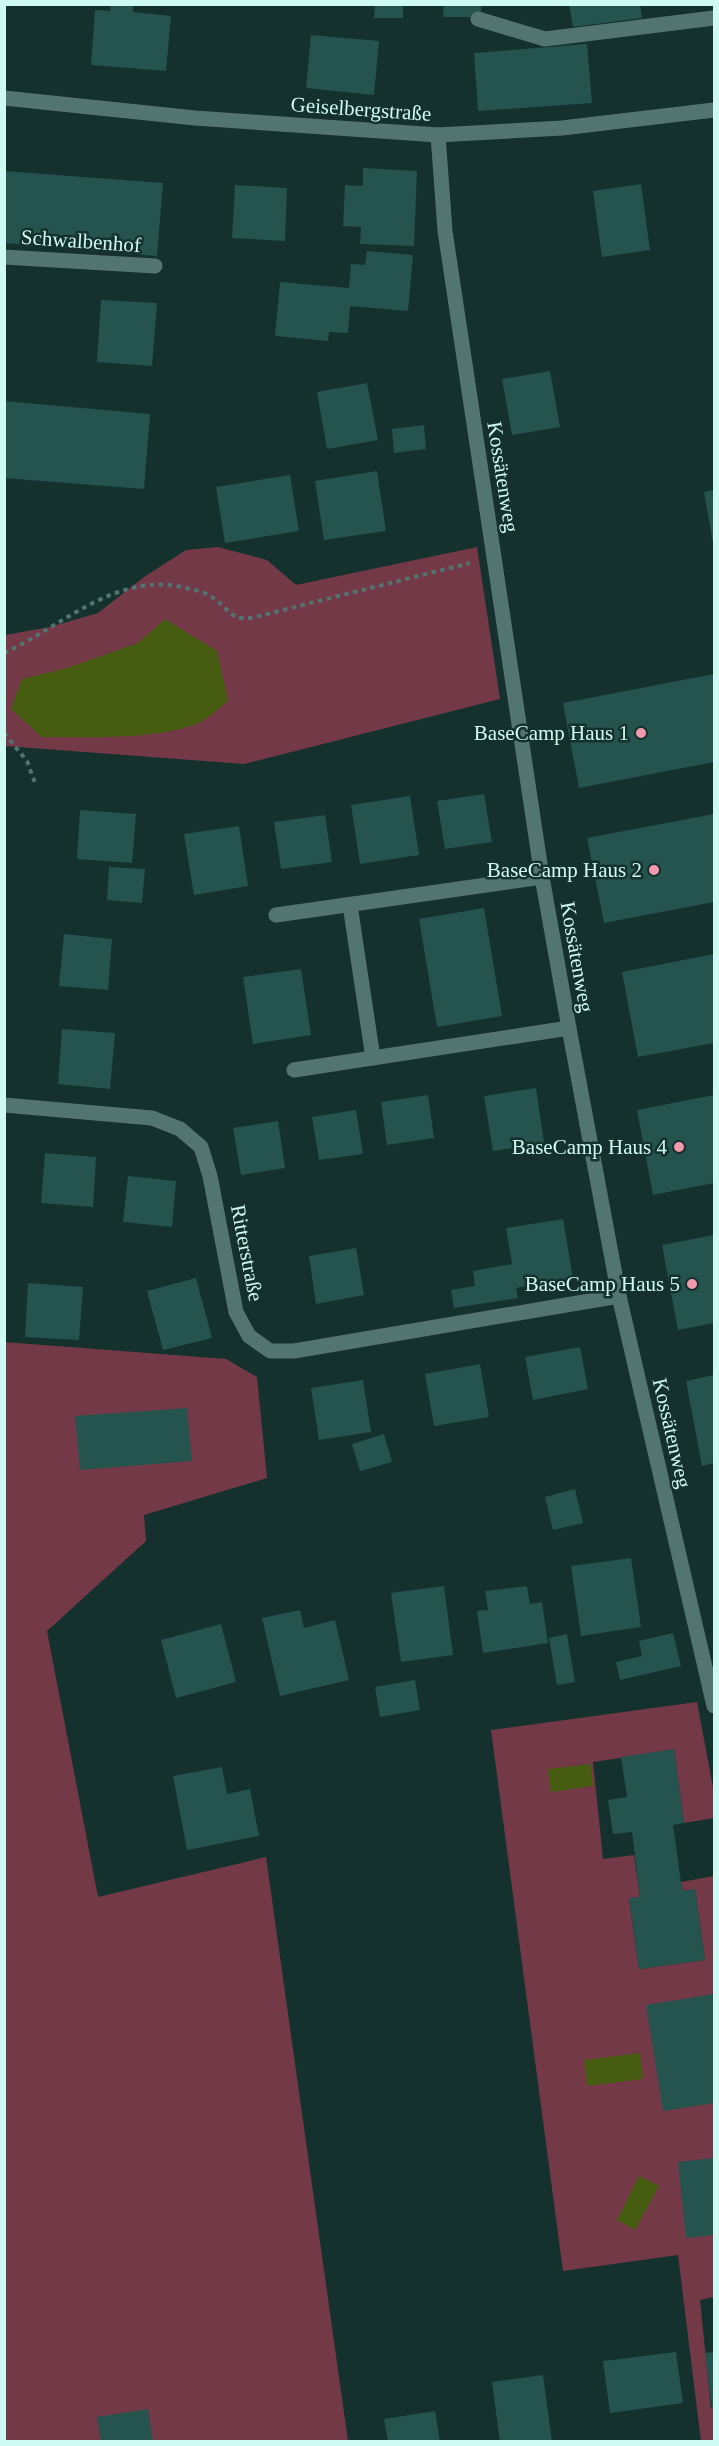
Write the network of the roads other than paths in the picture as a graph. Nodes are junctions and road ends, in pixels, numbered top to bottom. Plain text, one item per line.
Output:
1 (714, 18) edge
2 (478, 19) dead end
3 (4, 99) edge
4 (714, 110) edge
5 (438, 135) junction
6 (4, 257) edge
7 (155, 266) dead end
8 (542, 877) junction
9 (350, 905) junction
10 (276, 915) dead end
11 (569, 1028) junction
12 (373, 1058) junction
13 (294, 1070) dead end
14 (4, 1105) edge
15 (619, 1296) junction
16 (714, 1706) edge

1 - 2 street
3 - 5 street, Geiselbergstraße
4 - 5 street, Geiselbergstraße
5 - 8 street, Kossätenweg
6 - 7 street, Schwalbenhof
8 - 9 street
8 - 11 street, Kossätenweg
9 - 10 street
9 - 12 street
11 - 12 street
11 - 15 street, Kossätenweg
12 - 13 street
14 - 15 street, Ritterstraße
15 - 16 street, Kossätenweg

